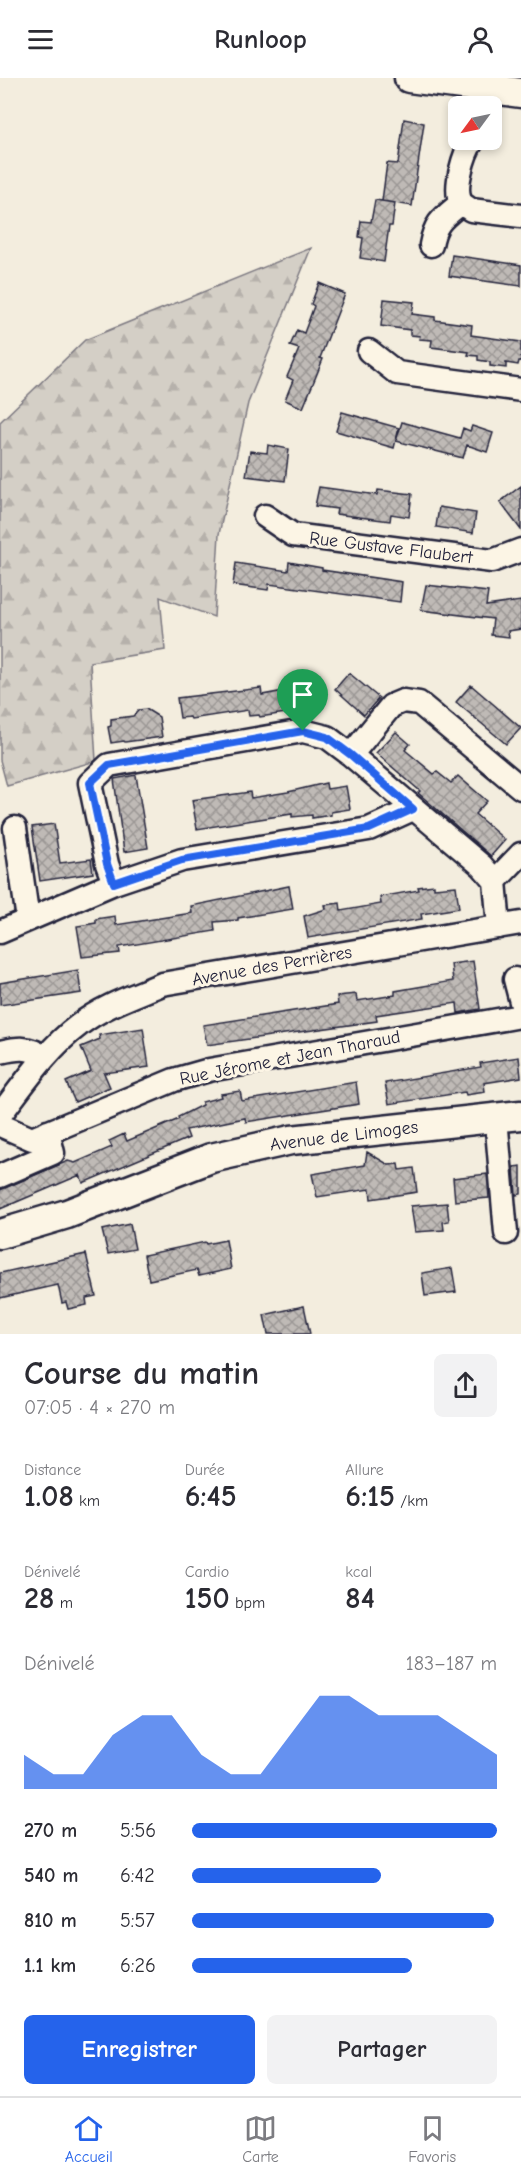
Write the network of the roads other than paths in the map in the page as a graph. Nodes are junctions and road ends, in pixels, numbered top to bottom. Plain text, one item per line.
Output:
1 (409, 78) edge
2 (521, 93) edge
3 (468, 150) edge
4 (461, 203) junction
5 (521, 216) edge
6 (431, 245) dead end
7 (369, 351) dead end
8 (521, 390) edge
9 (265, 516) dead end
10 (521, 550) edge
11 (351, 755) junction
12 (521, 788) edge
13 (413, 809) junction
14 (15, 828) dead end
15 (521, 854) edge
16 (495, 881) junction
17 (114, 883) junction
18 (28, 920) junction
19 (521, 923) edge
20 (499, 927) junction
21 (0, 932) edge
22 (515, 979) dead end
23 (521, 1002) edge
24 (521, 1016) edge
25 (0, 1052) edge
26 (44, 1058) junction
27 (0, 1115) edge
28 (509, 1116) edge
29 (0, 1125) edge
30 (48, 1132) junction
31 (0, 1176) edge
32 (0, 1233) edge
33 (506, 1233) dead end

1 - 2 main road
3 - 4 street
4 - 5 street
4 - 6 street
7 - 8 street
9 - 10 street, Rue Gustave Flaubert
11 - 12 street
11 - 13 street
11 - 17 street
13 - 16 street
13 - 17 street
14 - 18 street
15 - 16 street
16 - 20 street
17 - 18 street
18 - 21 street
19 - 20 street, Avenue des Perrières
20 - 26 street, Avenue des Perrières
22 - 23 street
24 - 30 street, Rue Jérome et Jean Tharaud
25 - 26 street
26 - 27 street, Avenue des Perrières
28 - 32 main road, Avenue de Limoges
28 - 33 street
29 - 30 street, Rue Jérome et Jean Tharaud
30 - 31 street

